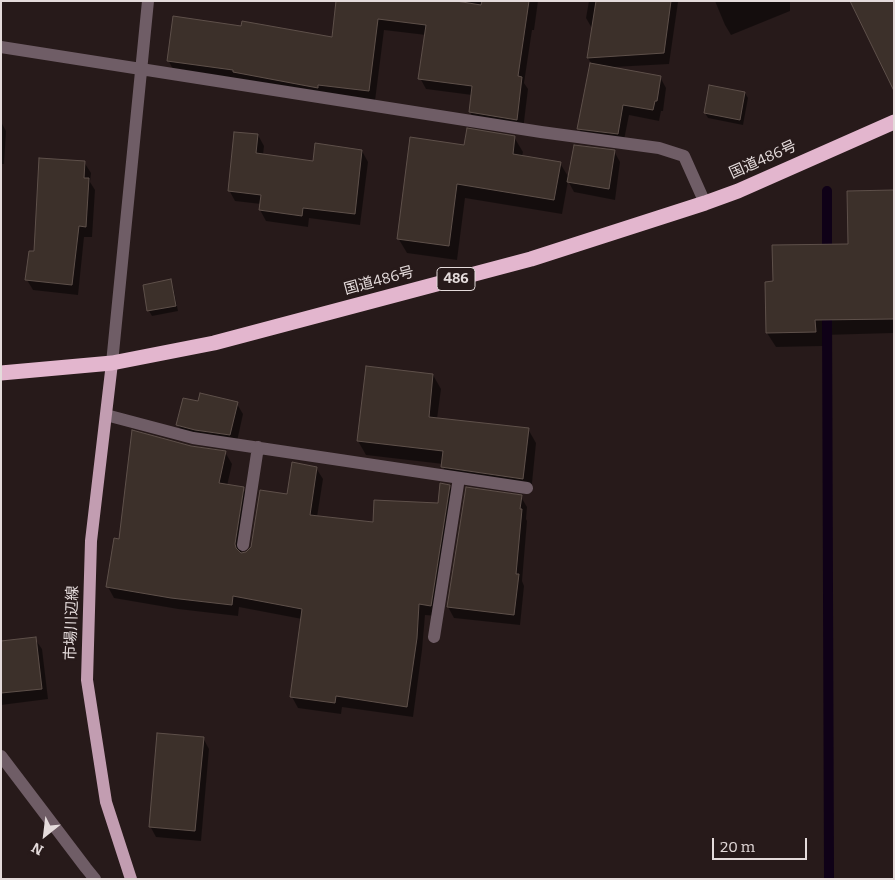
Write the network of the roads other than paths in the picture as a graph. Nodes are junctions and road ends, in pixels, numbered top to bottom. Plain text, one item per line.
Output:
1 (148, 1) edge
2 (1, 48) edge
3 (142, 69) junction
4 (894, 122) edge
5 (705, 203) junction
6 (112, 364) junction
7 (1, 373) edge
8 (106, 415) junction
9 (258, 447) junction
10 (459, 478) junction
11 (527, 488) dead end
12 (244, 545) dead end
13 (434, 637) dead end
14 (1, 756) edge
15 (95, 879) edge
16 (131, 879) edge

1 - 3 street
2 - 3 street
3 - 5 street
3 - 6 street
4 - 5 highway, 国道486号 / 486
5 - 6 highway, 国道486号 / 486
6 - 7 highway, 国道486号 / 486
6 - 8 main road, 市場川辺線
8 - 9 street
8 - 16 main road, 市場川辺線
9 - 10 street
9 - 12 street
10 - 11 street
10 - 13 street
14 - 15 street

